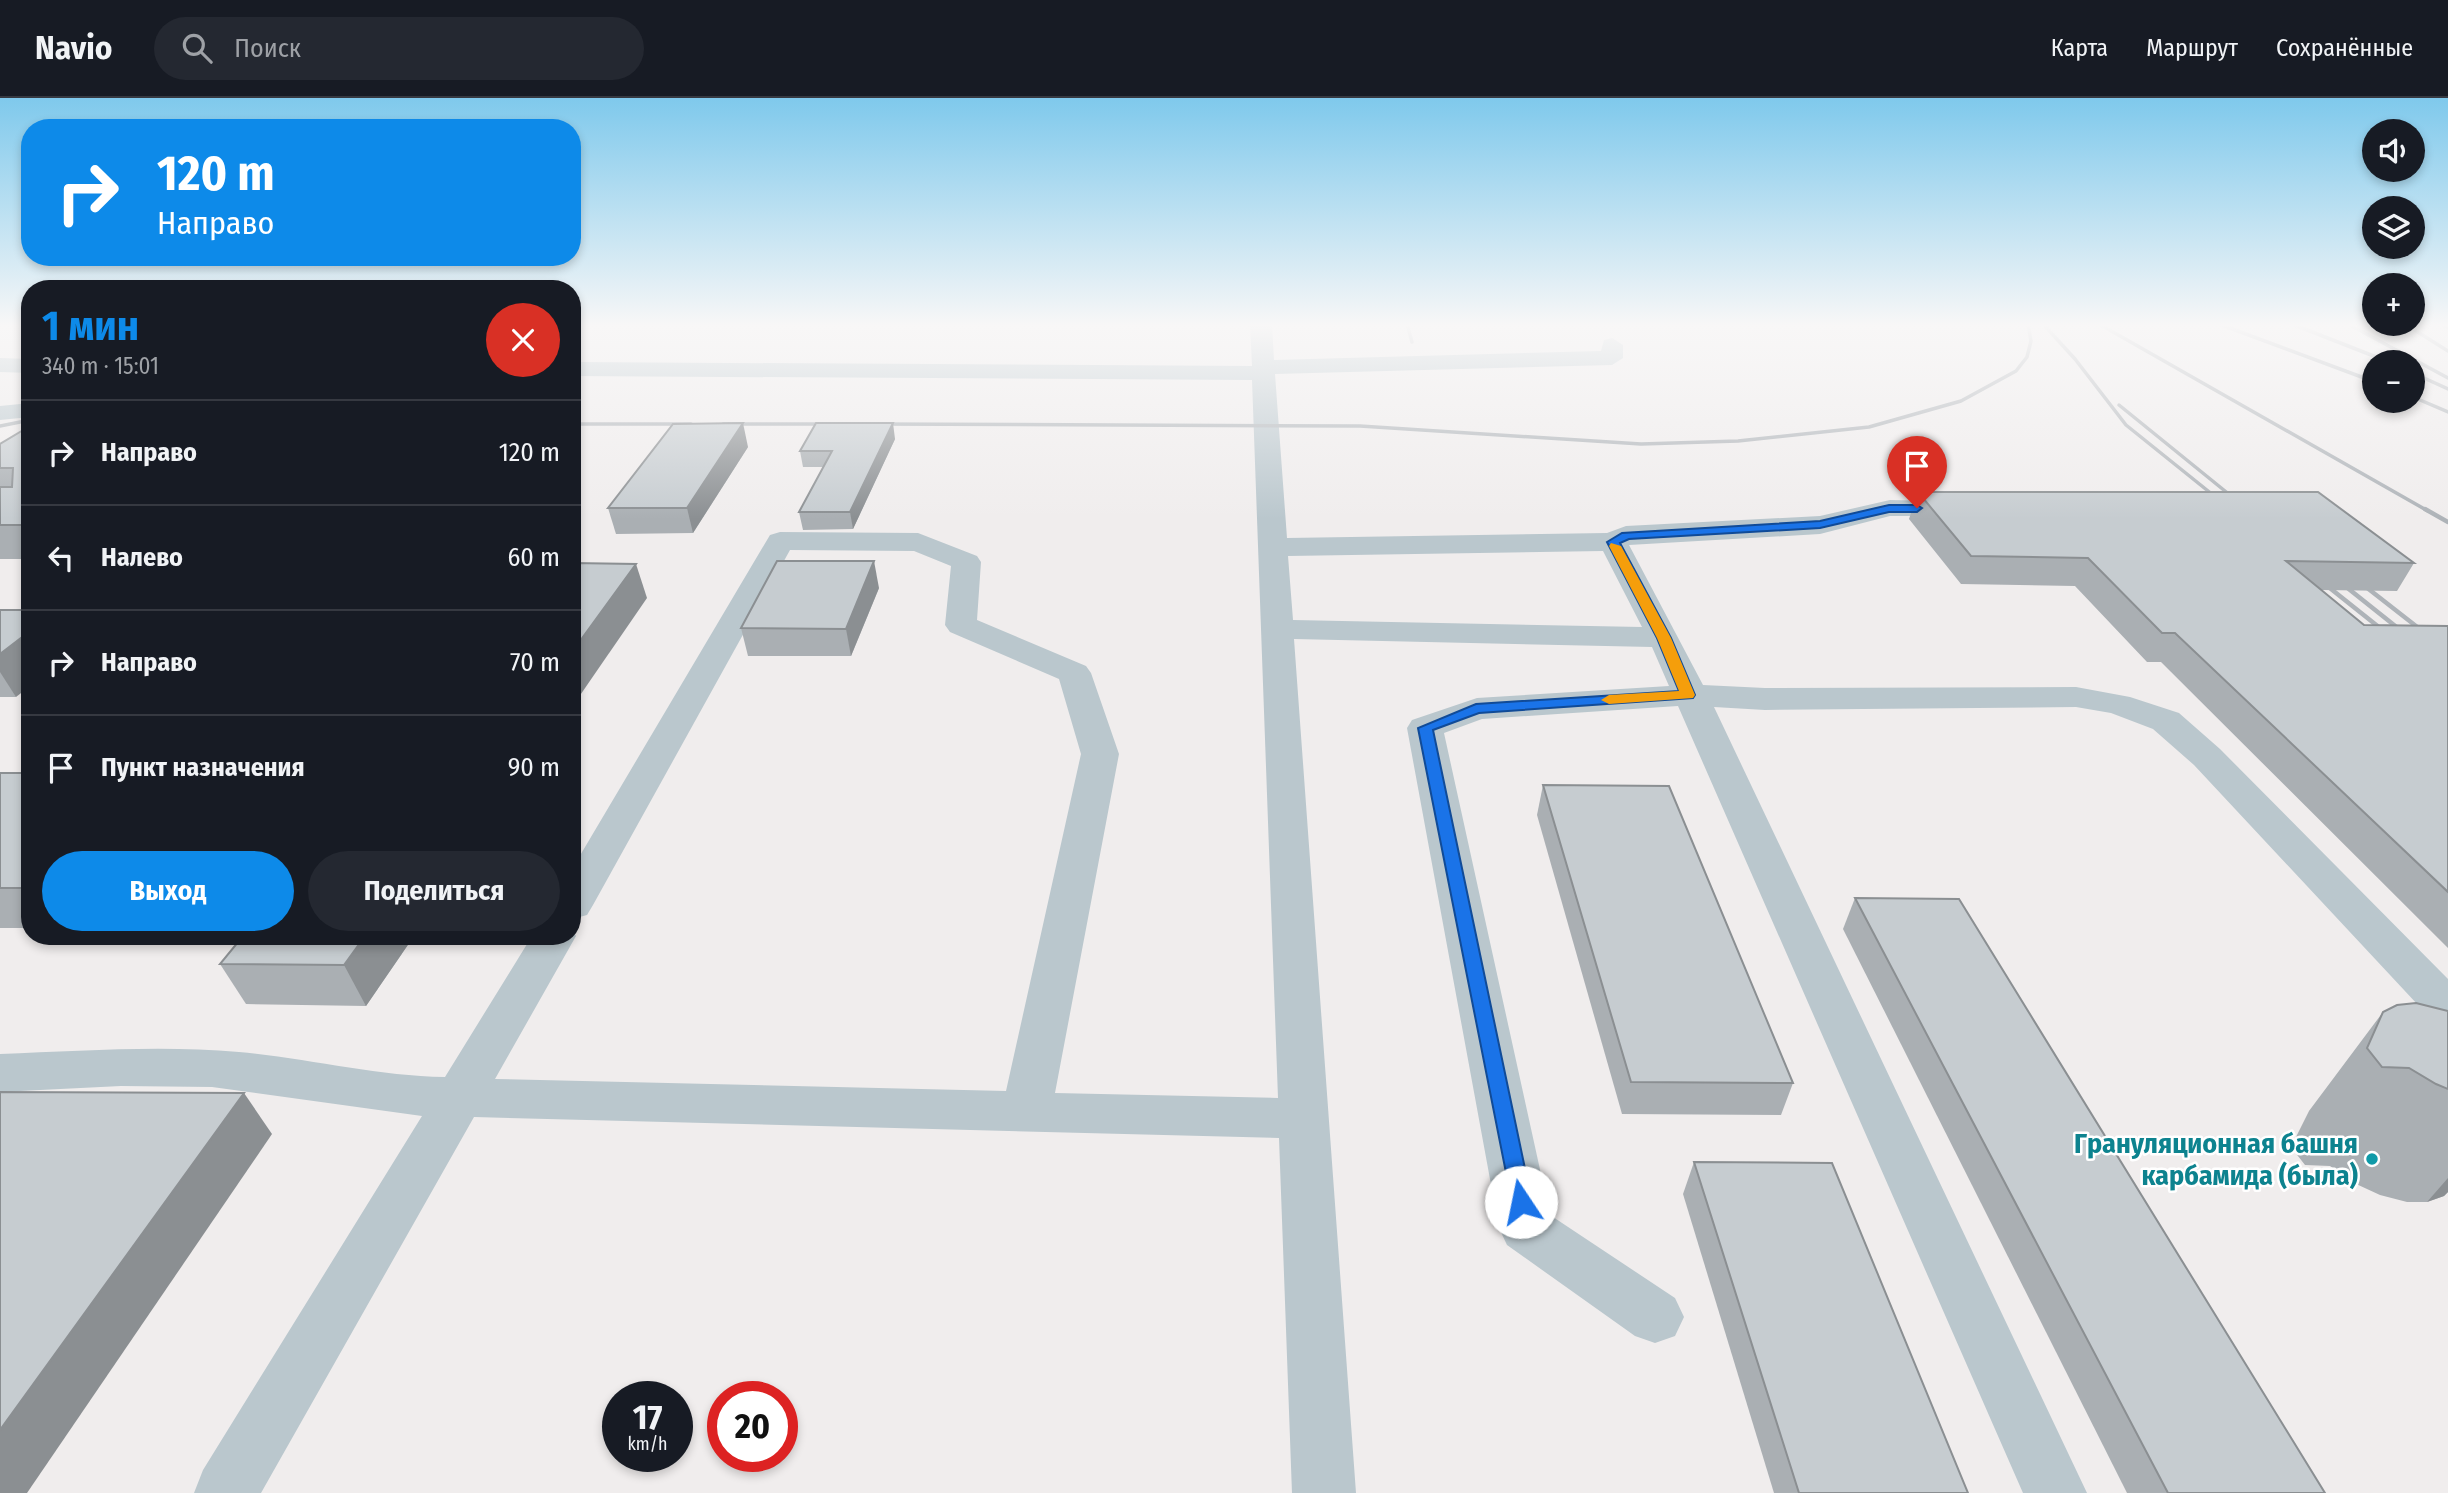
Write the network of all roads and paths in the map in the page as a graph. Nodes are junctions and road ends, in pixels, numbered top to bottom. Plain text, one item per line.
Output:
1 (1264, 389) edge
2 (21, 411) edge
3 (0, 414) edge
4 (1984, 508) edge
5 (1613, 542) junction
6 (1273, 547) junction
7 (1278, 629) junction
8 (1664, 638) junction
9 (1688, 695) junction
10 (581, 889) edge
11 (549, 945) edge
12 (2448, 1008) edge
13 (0, 1073) edge
14 (459, 1097) junction
15 (1026, 1112) junction
16 (1304, 1119) junction
17 (1655, 1317) dead end
18 (226, 1493) edge
19 (1324, 1493) edge
20 (2055, 1493) edge

1 - 6 street
2 - 3 street
4 - 5 street
5 - 6 street
5 - 8 street
6 - 7 street
7 - 8 street
7 - 16 street
8 - 9 street
9 - 12 street
9 - 17 street
9 - 20 street
10 - 15 street
11 - 14 street
13 - 14 street
14 - 15 street
14 - 18 street
15 - 16 street
16 - 19 street

